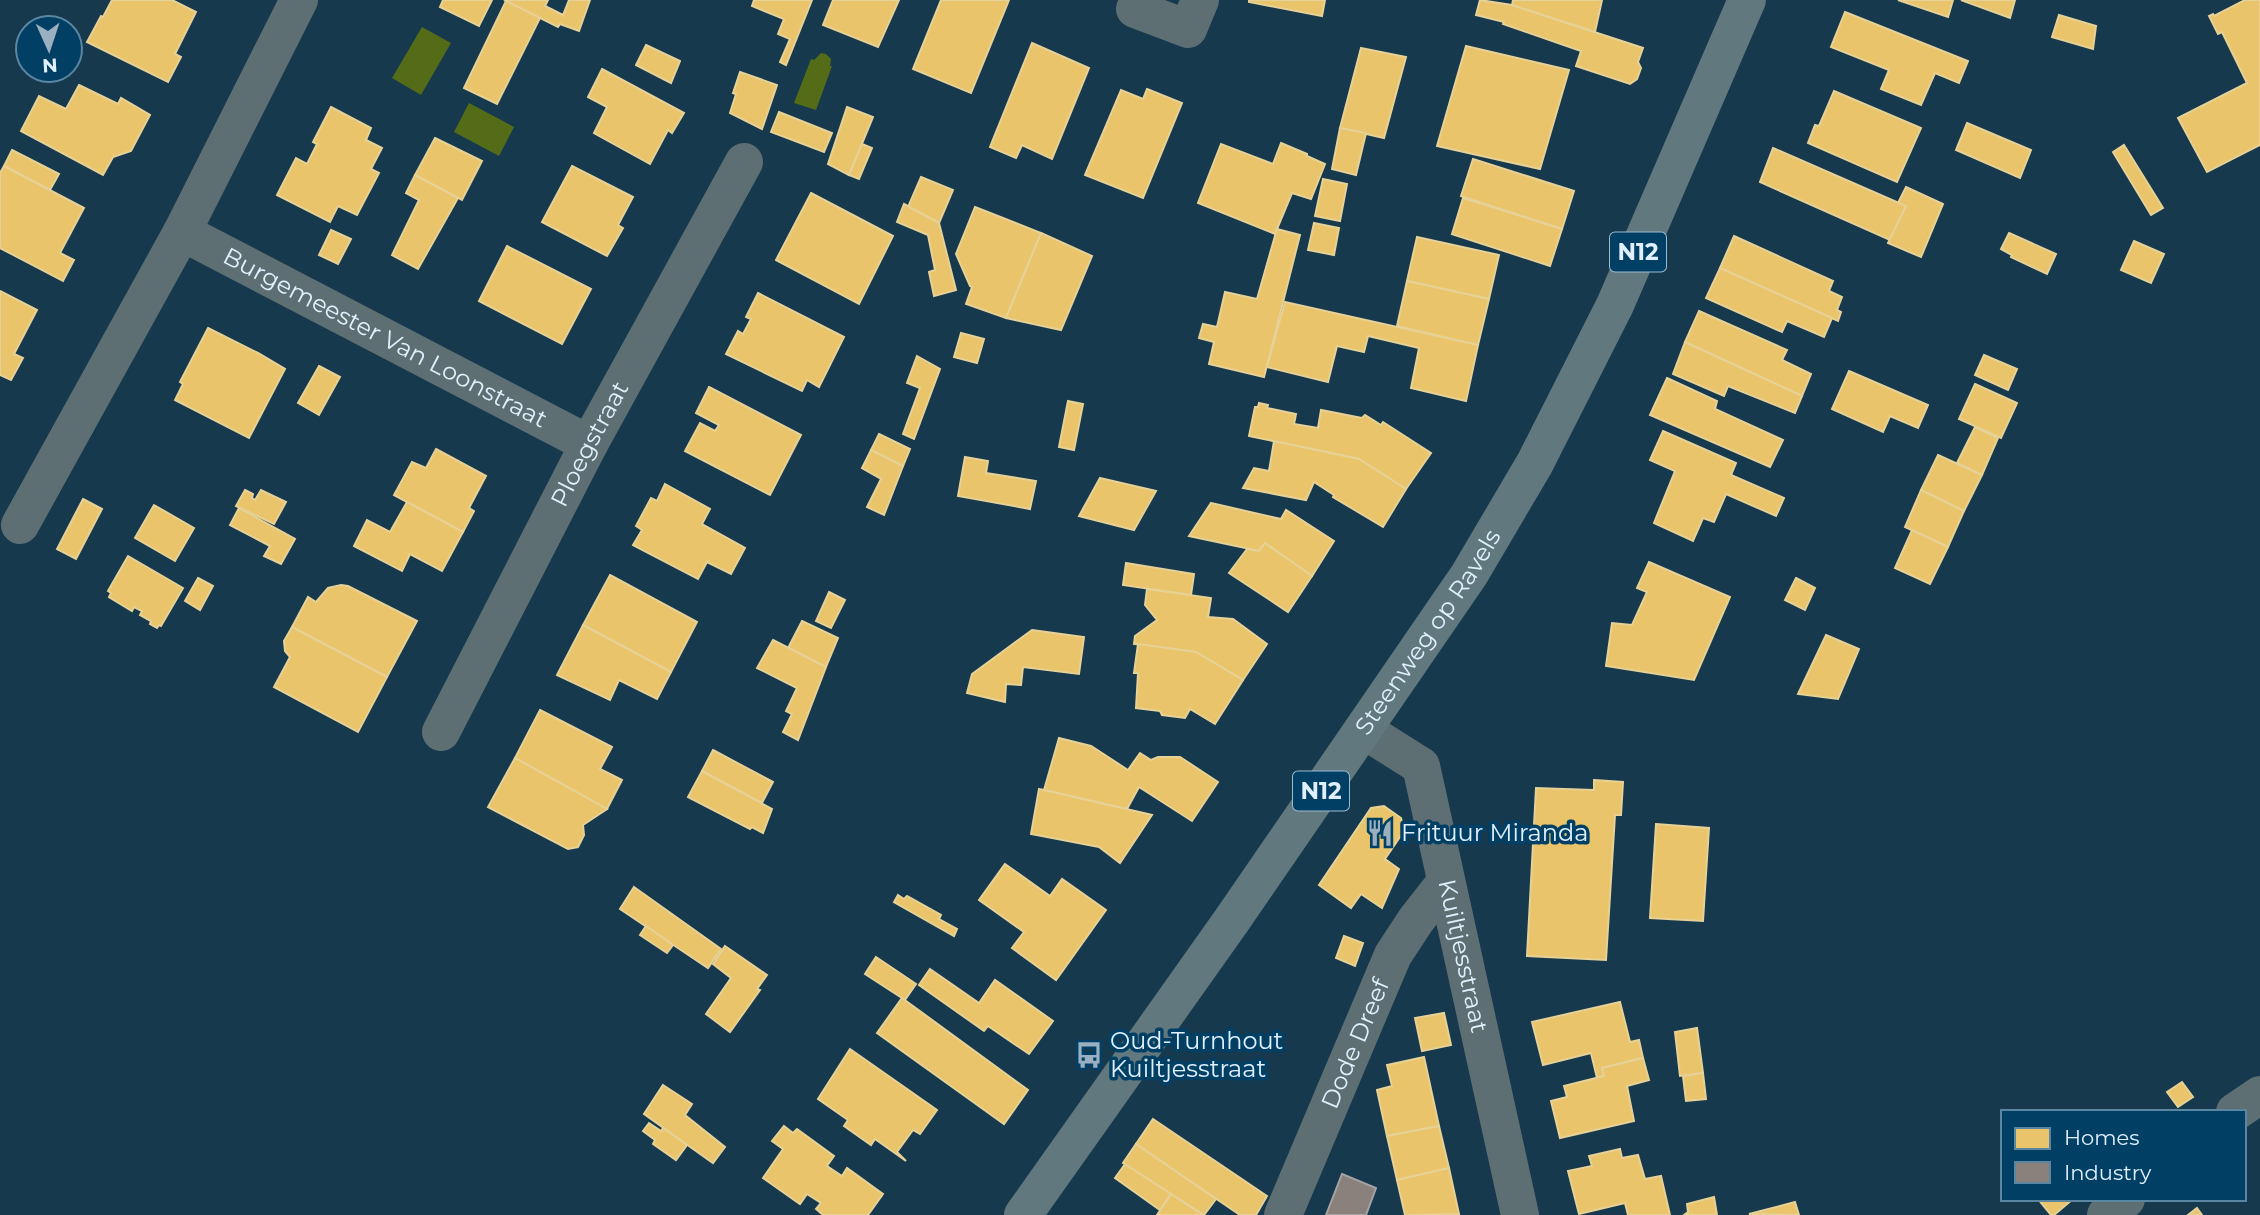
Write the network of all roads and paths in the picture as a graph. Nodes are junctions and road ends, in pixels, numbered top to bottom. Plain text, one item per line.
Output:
1 (299, 0) edge
2 (1140, 0) edge
3 (1200, 0) edge
4 (1747, 0) edge
5 (744, 162) dead end
6 (182, 232) junction
7 (589, 444) junction
8 (20, 525) dead end
9 (1364, 730) junction
10 (442, 732) dead end
11 (1446, 883) junction
12 (2260, 1095) edge
13 (2238, 1110) edge
14 (2124, 1201) edge
15 (1023, 1215) edge
16 (1283, 1215) edge
17 (1520, 1215) edge
18 (2106, 1215) edge

1 - 6 street
2 - 3 street
4 - 9 main road, Steenweg op Ravels / N12
5 - 7 street, Ploegstraat
6 - 7 street, Burgemeester Van Loonstraat
6 - 8 street
7 - 10 street, Ploegstraat
9 - 11 street, Kuiltjesstraat
9 - 15 main road, Steenweg op Ravels / N12
11 - 16 street, Dode Dreef
11 - 17 street, Kuiltjesstraat
12 - 13 street
14 - 18 street

